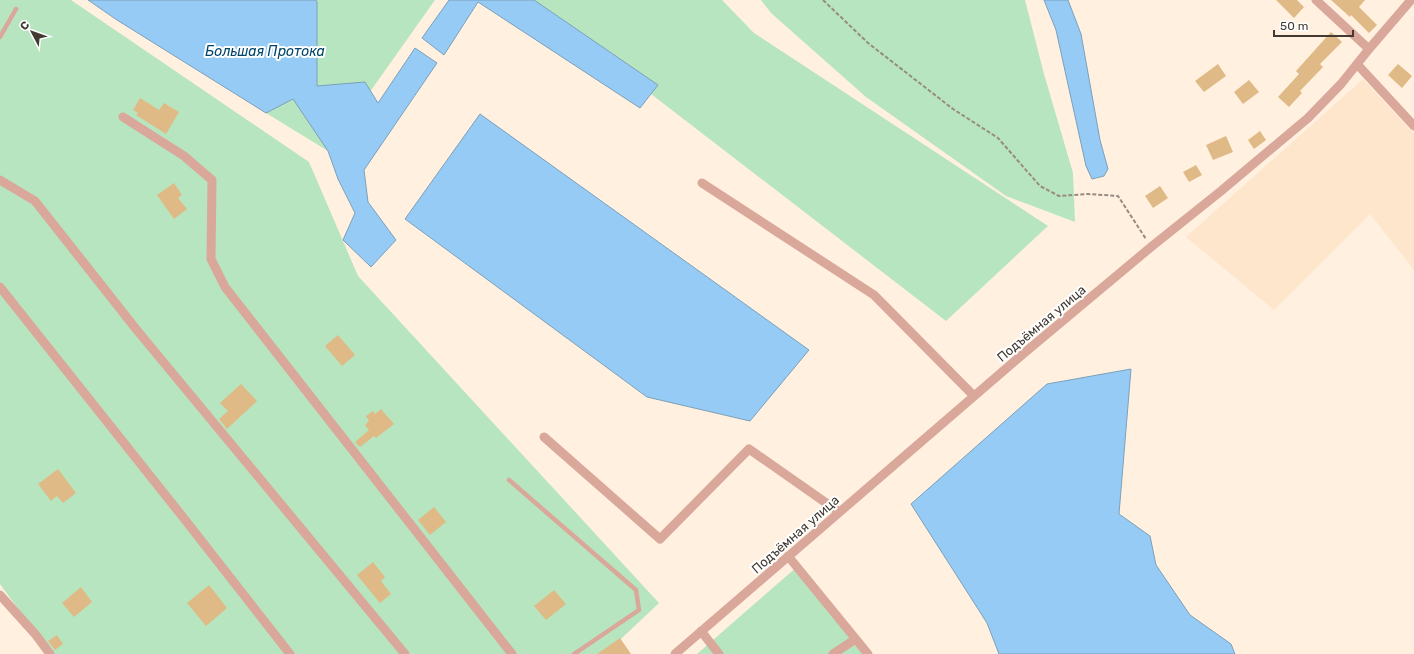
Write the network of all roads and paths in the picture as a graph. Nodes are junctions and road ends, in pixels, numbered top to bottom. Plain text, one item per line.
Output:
1 (823, 0) edge
2 (1316, 0) edge
3 (1411, 0) edge
4 (16, 9) dead end
5 (0, 37) edge
6 (1368, 48) junction
7 (1357, 64) junction
8 (123, 117) dead end
9 (1414, 126) edge
10 (0, 180) edge
11 (702, 183) dead end
12 (1151, 248) junction
13 (0, 287) edge
14 (974, 396) junction
15 (544, 437) dead end
16 (509, 480) dead end
17 (839, 512) junction
18 (788, 556) junction
19 (0, 595) edge
20 (701, 631) junction
21 (851, 642) dead end
22 (50, 654) edge
23 (290, 654) edge
24 (404, 654) edge
25 (512, 654) edge
26 (574, 654) edge
27 (675, 654) edge
28 (720, 654) edge
29 (834, 654) edge
30 (868, 654) edge

1 - 12 path
2 - 6 street
3 - 6 street, Подъёмная улица
4 - 5 lane
6 - 7 street, Подъёмная улица
7 - 9 street
7 - 12 street, Подъёмная улица
8 - 25 street
10 - 24 street
11 - 14 street
12 - 14 street, Подъёмная улица
13 - 23 street
14 - 17 street, Подъёмная улица
15 - 17 street
16 - 26 lane
17 - 18 street, Подъёмная улица
18 - 20 street, Подъёмная улица
18 - 30 street
19 - 22 street
20 - 27 street, Подъёмная улица
20 - 28 street
21 - 29 street

